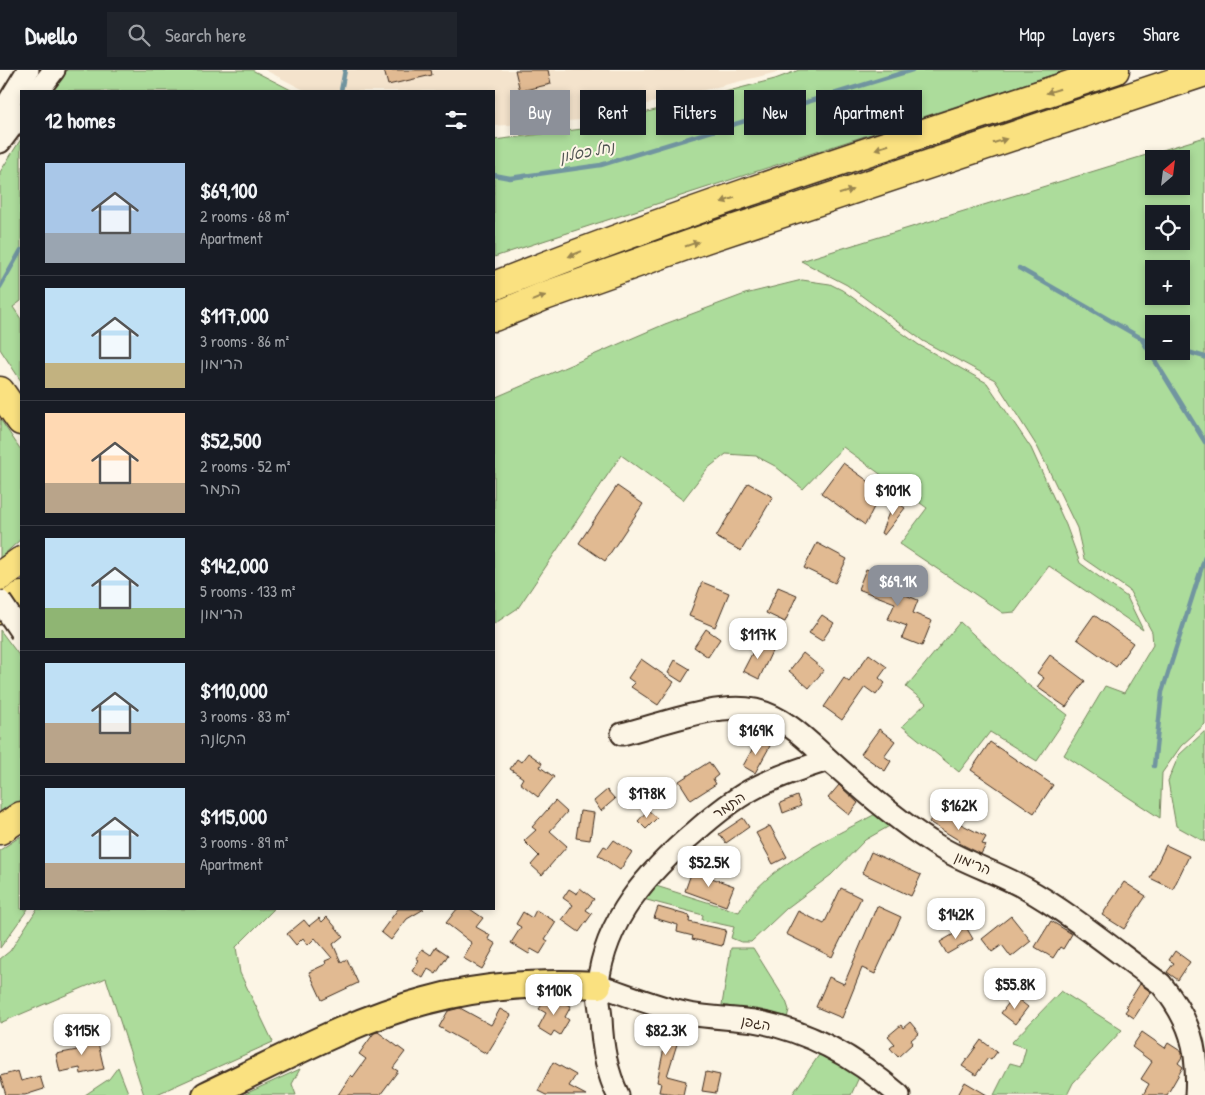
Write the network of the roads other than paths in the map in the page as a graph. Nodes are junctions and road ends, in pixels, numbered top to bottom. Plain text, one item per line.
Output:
1 (28, 70) edge
2 (54, 70) edge
3 (1116, 70) edge
4 (1205, 72) edge
5 (1205, 84) edge
6 (39, 90) edge
7 (20, 115) edge
8 (0, 116) edge
9 (1034, 130) junction
10 (0, 142) edge
11 (495, 286) edge
12 (495, 317) edge
13 (0, 391) edge
14 (20, 420) edge
15 (20, 562) edge
16 (0, 576) edge
17 (20, 597) edge
18 (0, 601) edge
19 (0, 610) edge
20 (20, 631) edge
21 (622, 734) dead end
22 (828, 760) junction
23 (20, 817) edge
24 (0, 830) edge
25 (598, 985) junction
26 (206, 1095) edge
27 (618, 1095) edge
28 (899, 1095) edge
29 (1196, 1095) edge

1 - 8 street
2 - 6 street
3 -> 11 highway
4 - 9 highway
5 - 9 highway
7 - 10 street
12 -> 9 highway
13 - 14 highway
15 - 16 highway
17 - 19 highway
18 - 20 street, bridge
21 - 22 street, הרימון
22 - 25 street, התמר
22 - 29 street, הרימון
23 - 24 highway
25 - 26 main road
25 - 27 street
25 - 28 street, הגפן

